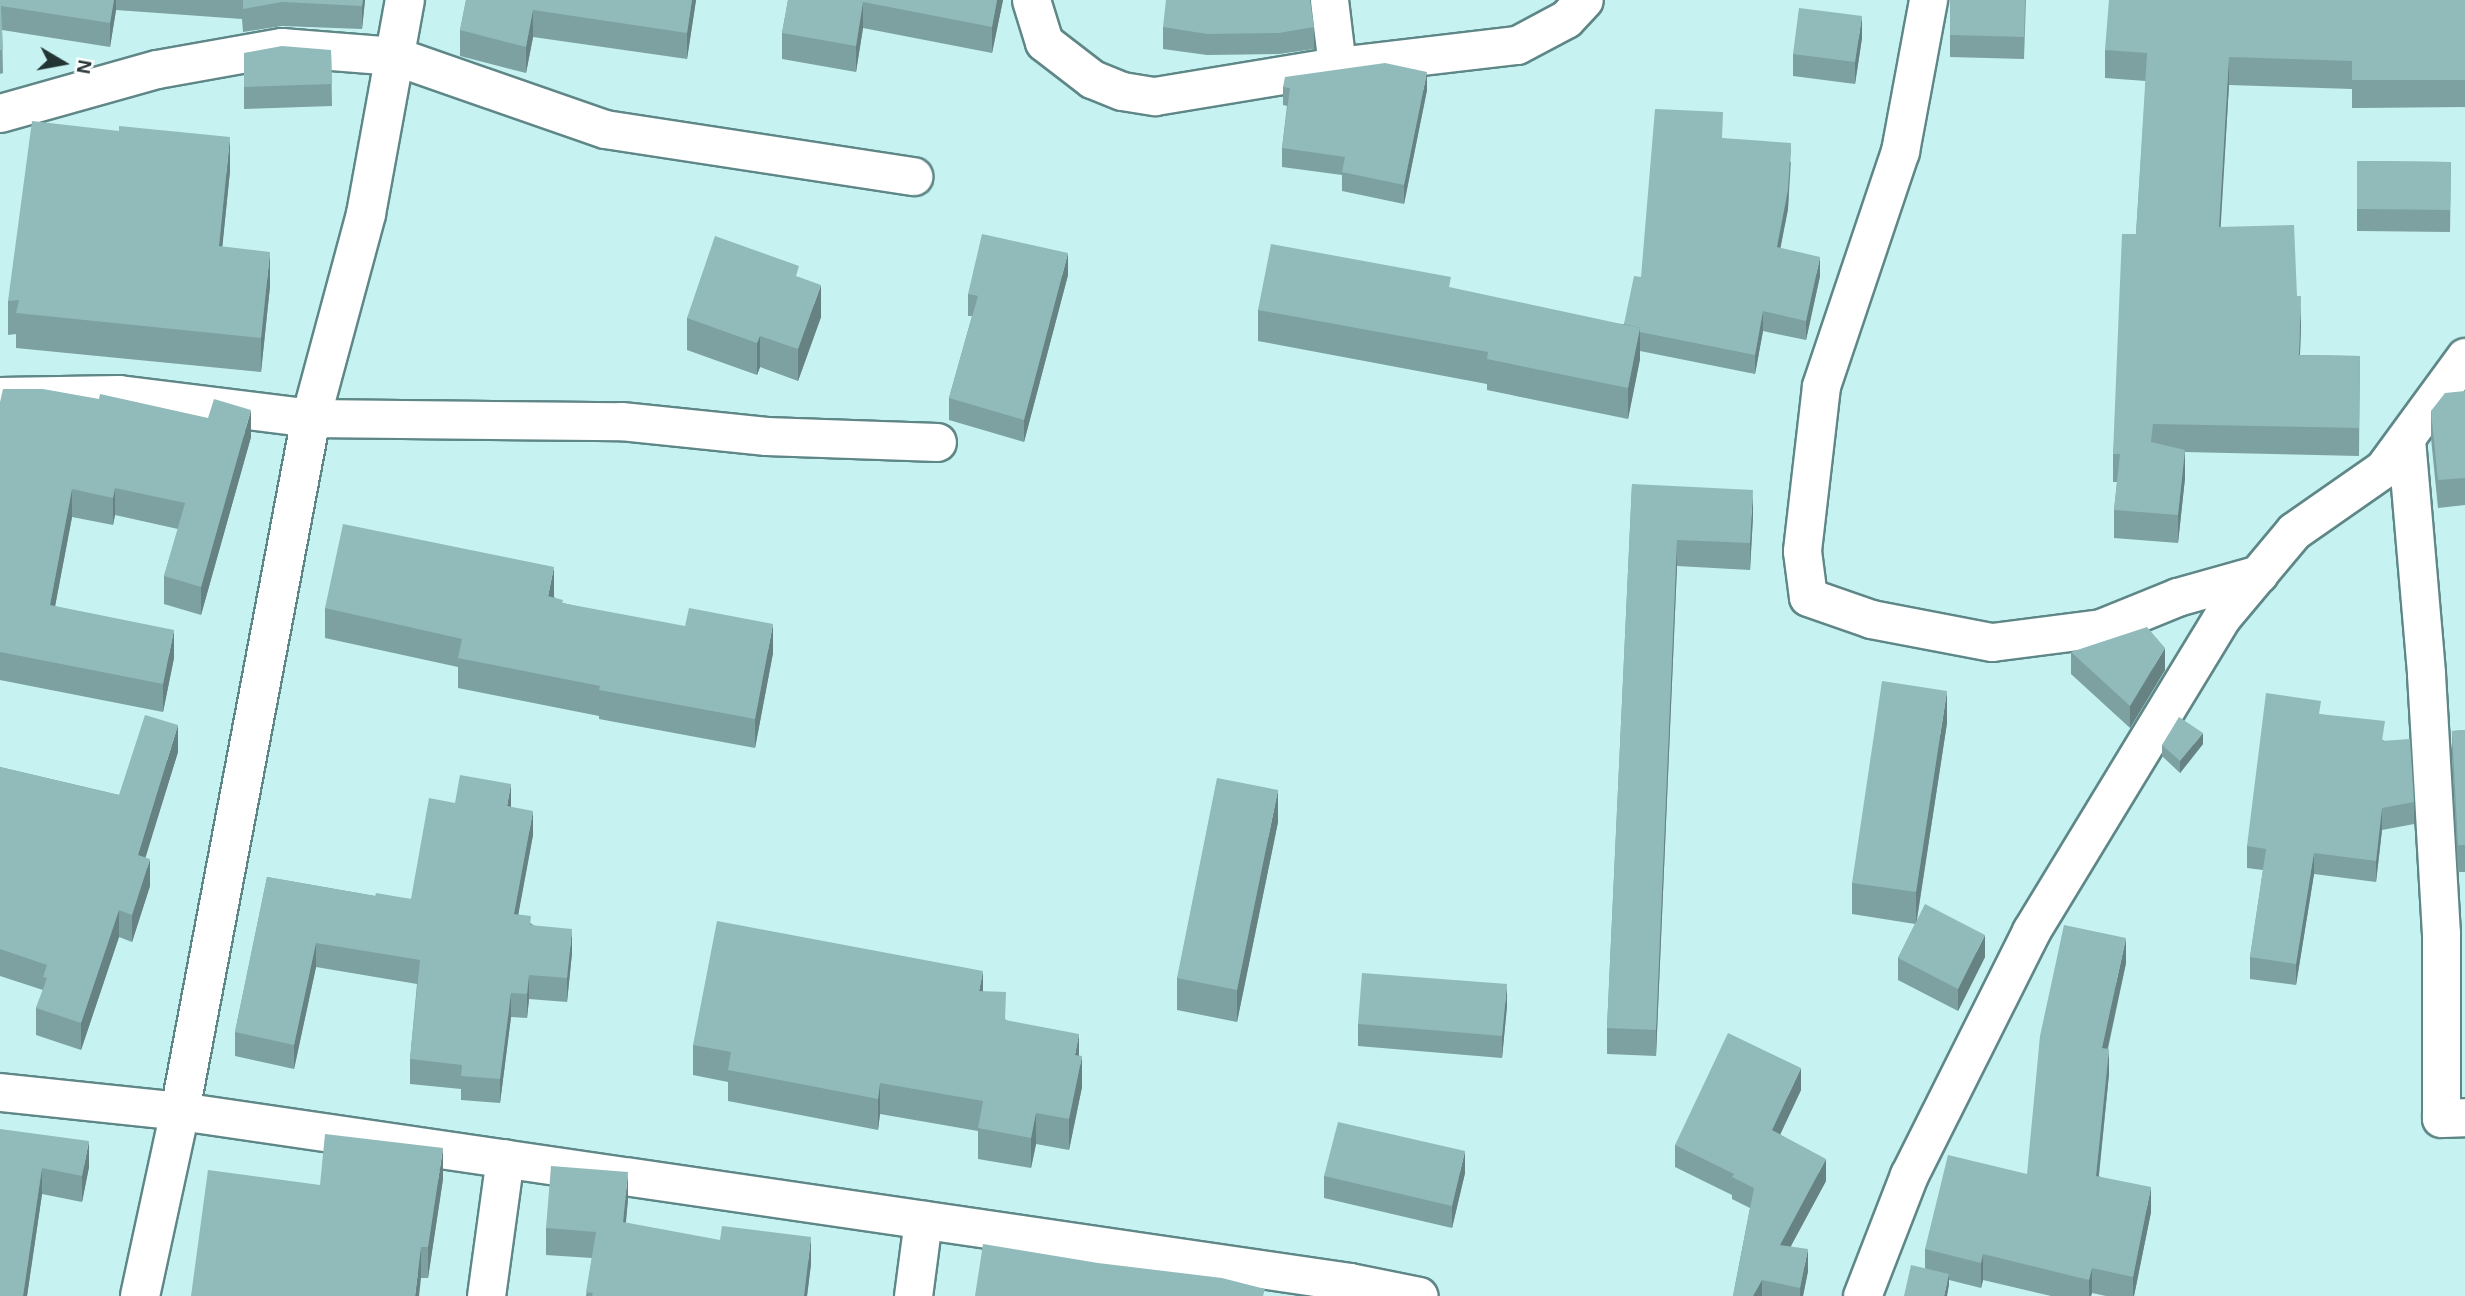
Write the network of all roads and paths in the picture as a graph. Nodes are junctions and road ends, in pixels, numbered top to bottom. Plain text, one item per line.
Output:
1 (405, 0) edge
2 (1031, 0) edge
3 (1329, 0) edge
4 (1584, 0) edge
5 (1928, 0) edge
6 (395, 55) junction
7 (1337, 66) junction
8 (0, 113) edge
9 (913, 176) dead end
10 (2465, 357) edge
11 (0, 396) edge
12 (311, 418) junction
13 (2406, 439) junction
14 (937, 442) dead end
15 (2259, 574) junction
16 (0, 1092) edge
17 (180, 1111) junction
18 (2465, 1117) edge
19 (505, 1158) junction
20 (923, 1220) junction
21 (1348, 1289) edge
22 (140, 1296) edge
23 (486, 1296) edge
24 (913, 1296) edge
25 (1419, 1296) edge
26 (1862, 1296) edge

1 - 6 street
2 - 7 street
3 - 7 street
4 - 7 street
5 - 15 street
6 - 8 street
6 - 9 street
6 - 12 street
10 - 13 street
11 - 12 street
12 - 14 street
12 - 17 street
13 - 15 street
13 - 18 street
15 - 26 street
16 - 17 street
17 - 19 street
17 - 22 street
19 - 20 street
19 - 23 street
20 - 21 street
20 - 24 street
21 - 25 street

